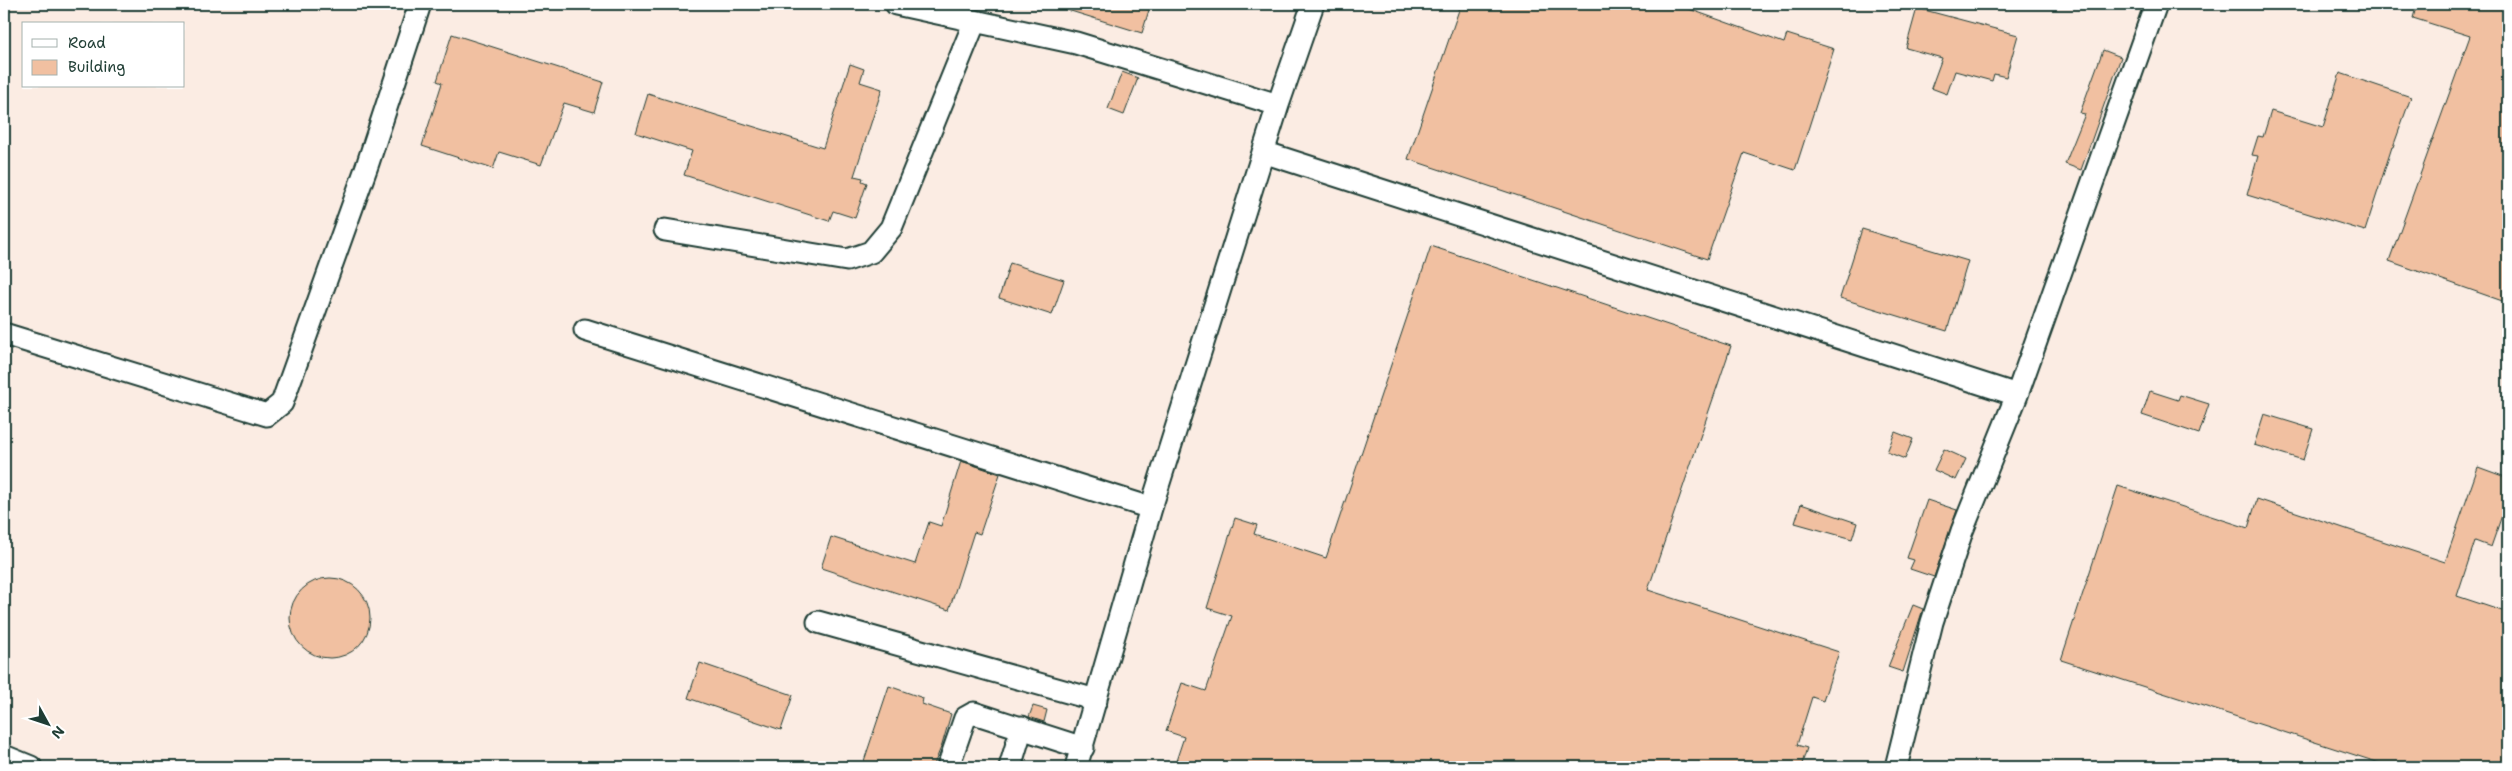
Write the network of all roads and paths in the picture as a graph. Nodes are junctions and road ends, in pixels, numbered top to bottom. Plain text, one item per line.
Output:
1 (420, 4) edge
2 (896, 4) edge
3 (1313, 4) edge
4 (2156, 4) edge
5 (975, 21) junction
6 (1278, 105) junction
7 (1263, 152) junction
8 (665, 230) dead end
9 (585, 330) dead end
10 (4, 334) edge
11 (2018, 395) junction
12 (1151, 508) junction
13 (818, 622) dead end
14 (1096, 700) junction
15 (1022, 727) junction
16 (4, 756) edge
17 (1080, 758) edge
18 (31, 767) edge
19 (948, 767) edge
20 (1010, 767) edge
21 (1896, 767) edge

1 - 10 street
2 - 5 street
3 - 6 street
4 - 11 street
5 - 6 street
5 - 8 street
6 - 7 street
7 - 11 street
7 - 12 street
9 - 12 street
11 - 21 street
12 - 14 street
13 - 14 street
14 - 17 street
15 - 17 street
15 - 19 street
15 - 20 street
16 - 18 street

